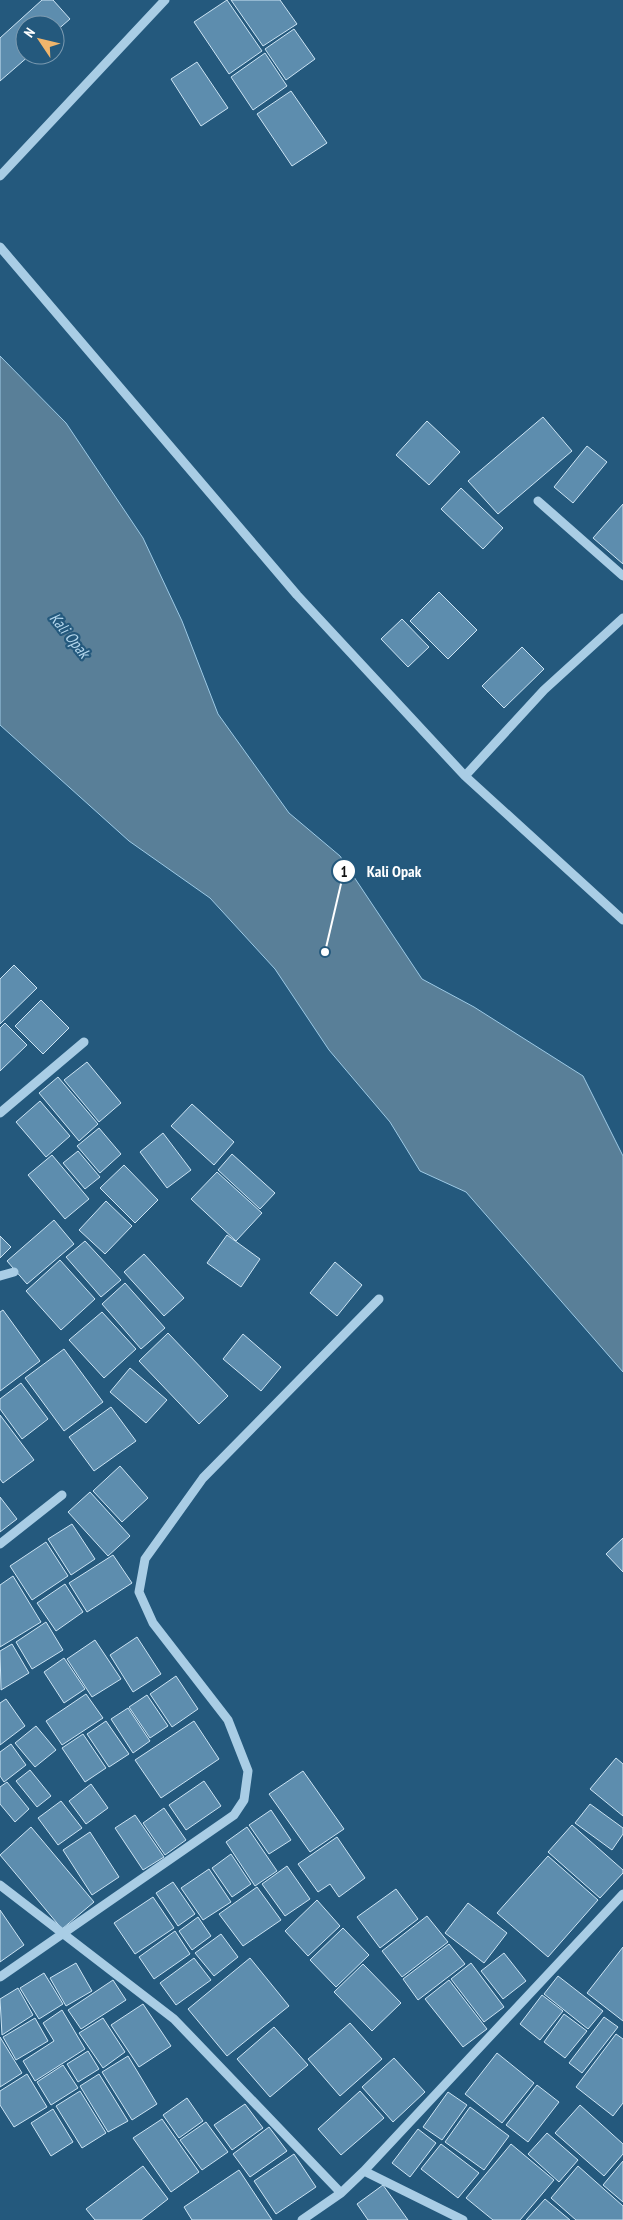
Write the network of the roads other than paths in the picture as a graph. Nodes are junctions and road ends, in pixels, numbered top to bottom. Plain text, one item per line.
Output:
1 (165, 0) edge
2 (0, 176) edge
3 (0, 247) edge
4 (538, 501) dead end
5 (623, 576) edge
6 (623, 618) edge
7 (465, 776) junction
8 (623, 920) edge
9 (84, 1042) dead end
10 (0, 1113) edge
11 (14, 1272) dead end
12 (0, 1276) edge
13 (379, 1299) dead end
14 (62, 1495) dead end
15 (0, 1544) edge
16 (0, 1885) edge
17 (623, 1894) edge
18 (63, 1934) junction
19 (0, 1977) edge
20 (364, 2171) junction
21 (341, 2193) junction
22 (302, 2220) edge
23 (463, 2220) edge

1 - 2 street
3 - 7 street
4 - 5 street
6 - 7 street
7 - 8 street
9 - 10 street
11 - 12 street
13 - 18 street
14 - 15 street
16 - 18 street
17 - 20 street
18 - 19 street
18 - 21 street
20 - 21 street
20 - 23 street
21 - 22 street

